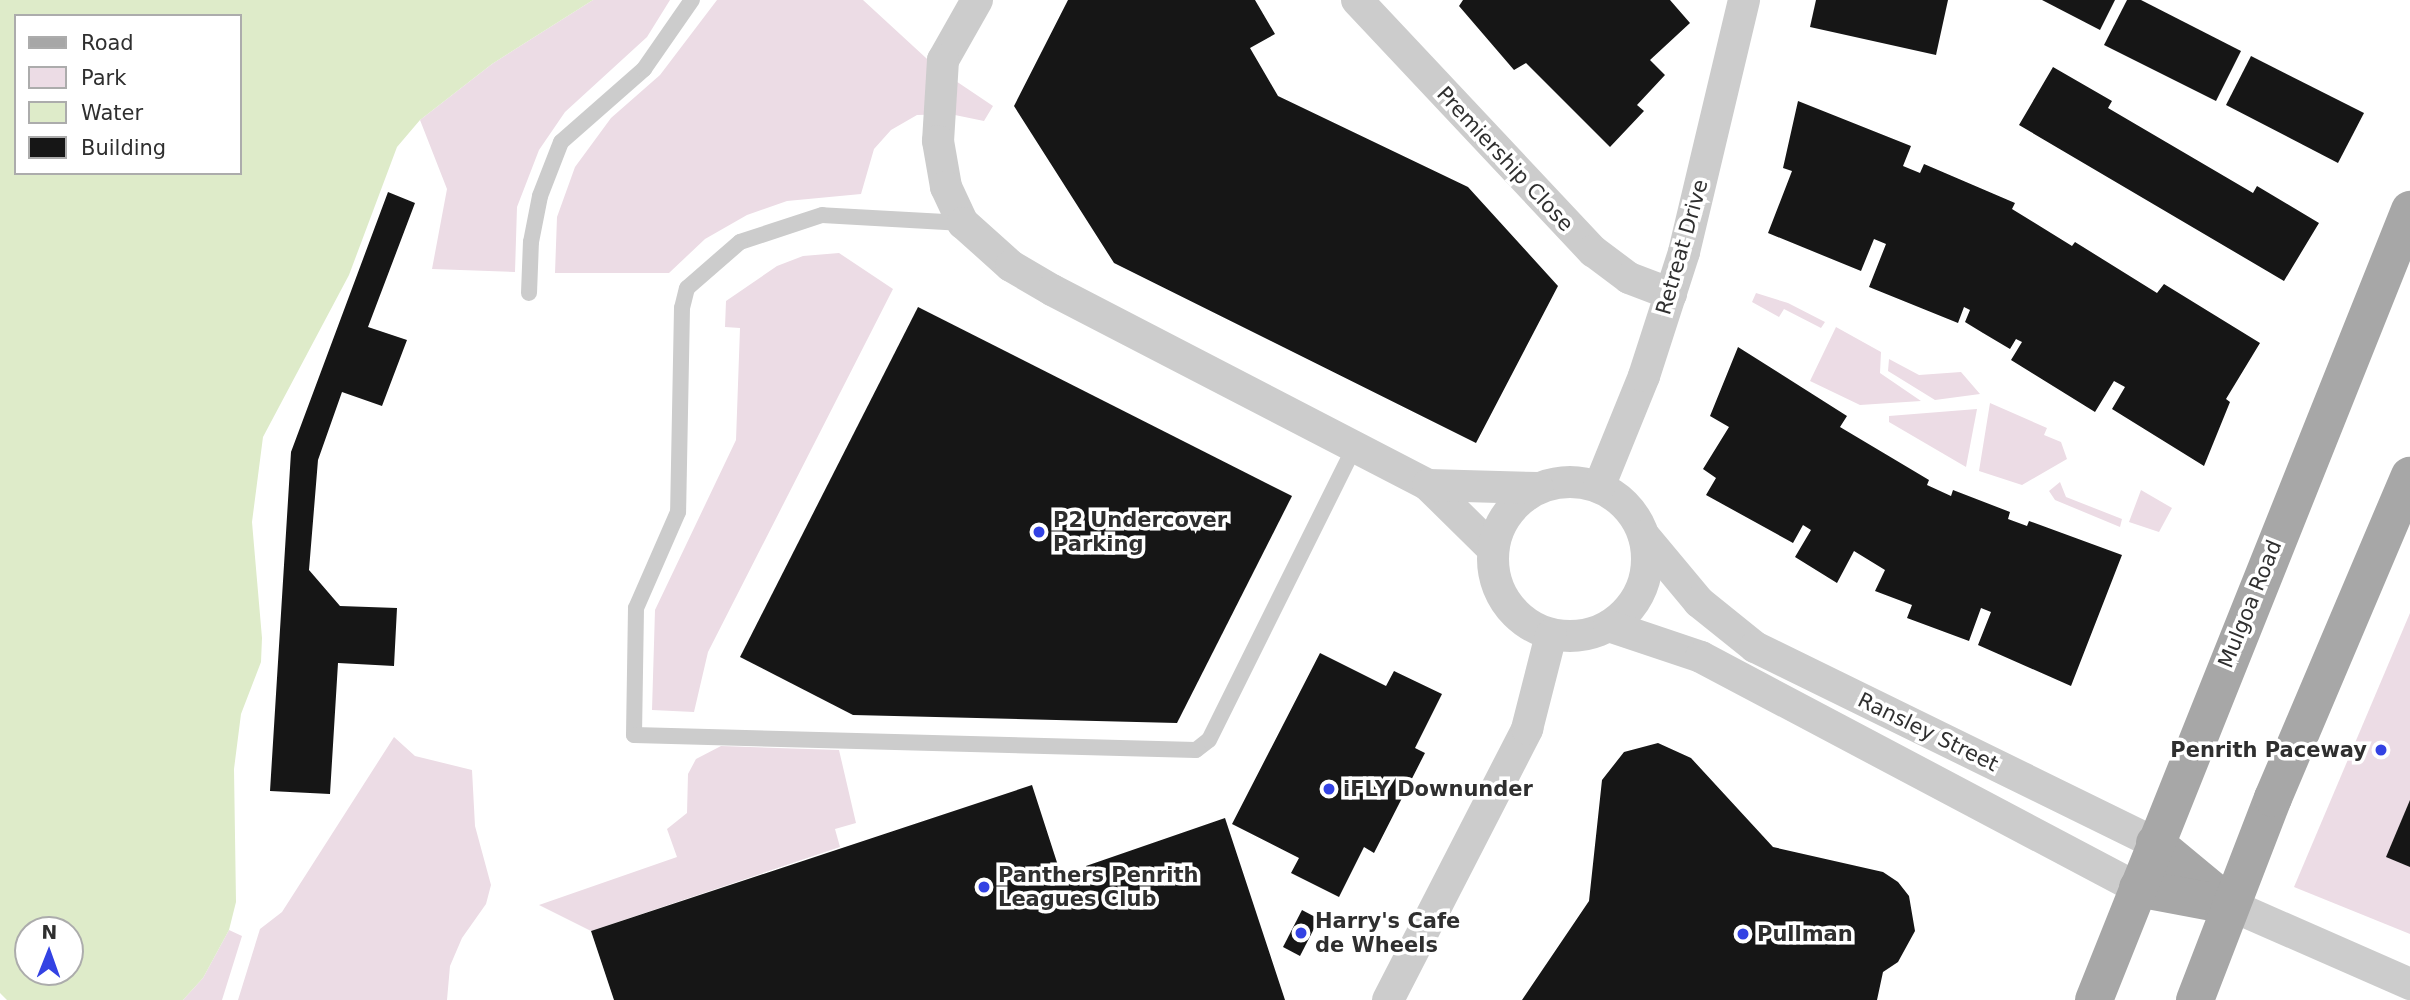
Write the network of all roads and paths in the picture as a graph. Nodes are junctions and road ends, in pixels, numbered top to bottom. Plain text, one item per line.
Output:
1 (692, 0) edge
2 (977, 0) edge
3 (1357, 0) edge
4 (1744, 0) edge
5 (2410, 210) edge
6 (963, 223) junction
7 (529, 293) dead end
8 (1671, 294) junction
9 (1354, 447) junction
10 (2410, 476) edge
11 (1428, 485) junction
12 (1599, 487) junction
13 (1538, 488) junction
14 (1644, 536) junction
15 (1493, 549) junction
16 (1609, 626) junction
17 (1551, 635) junction
18 (2155, 843) junction
19 (2138, 888) junction
20 (2230, 905) junction
21 (2410, 984) edge
22 (1388, 1000) edge
23 (2094, 1000) edge
24 (2195, 1000) edge

1 - 7 lane
2 - 6 street
3 - 8 street, Premiership Close
4 - 8 street, Retreat Drive
5 - 18 main road, Mulgoa Road
6 - 9 street
6 - 9 lane
8 - 12 street, Retreat Drive
9 - 11 street
10 - 20 main road
11 - 13 street
11 - 15 street
12 - 13 street
12 - 14 street
13 - 15 street
14 - 16 street
14 - 18 street, Ransley Street
15 - 17 street
16 - 17 street
16 - 19 street, Ransley Street
17 - 22 street
18 - 19 main road, Mulgoa Road
18 - 20 main road, Ransley Street
19 - 20 main road, Ransley Street
19 - 23 main road, Mulgoa Road
20 - 21 street, Ransley Street
20 - 24 main road

